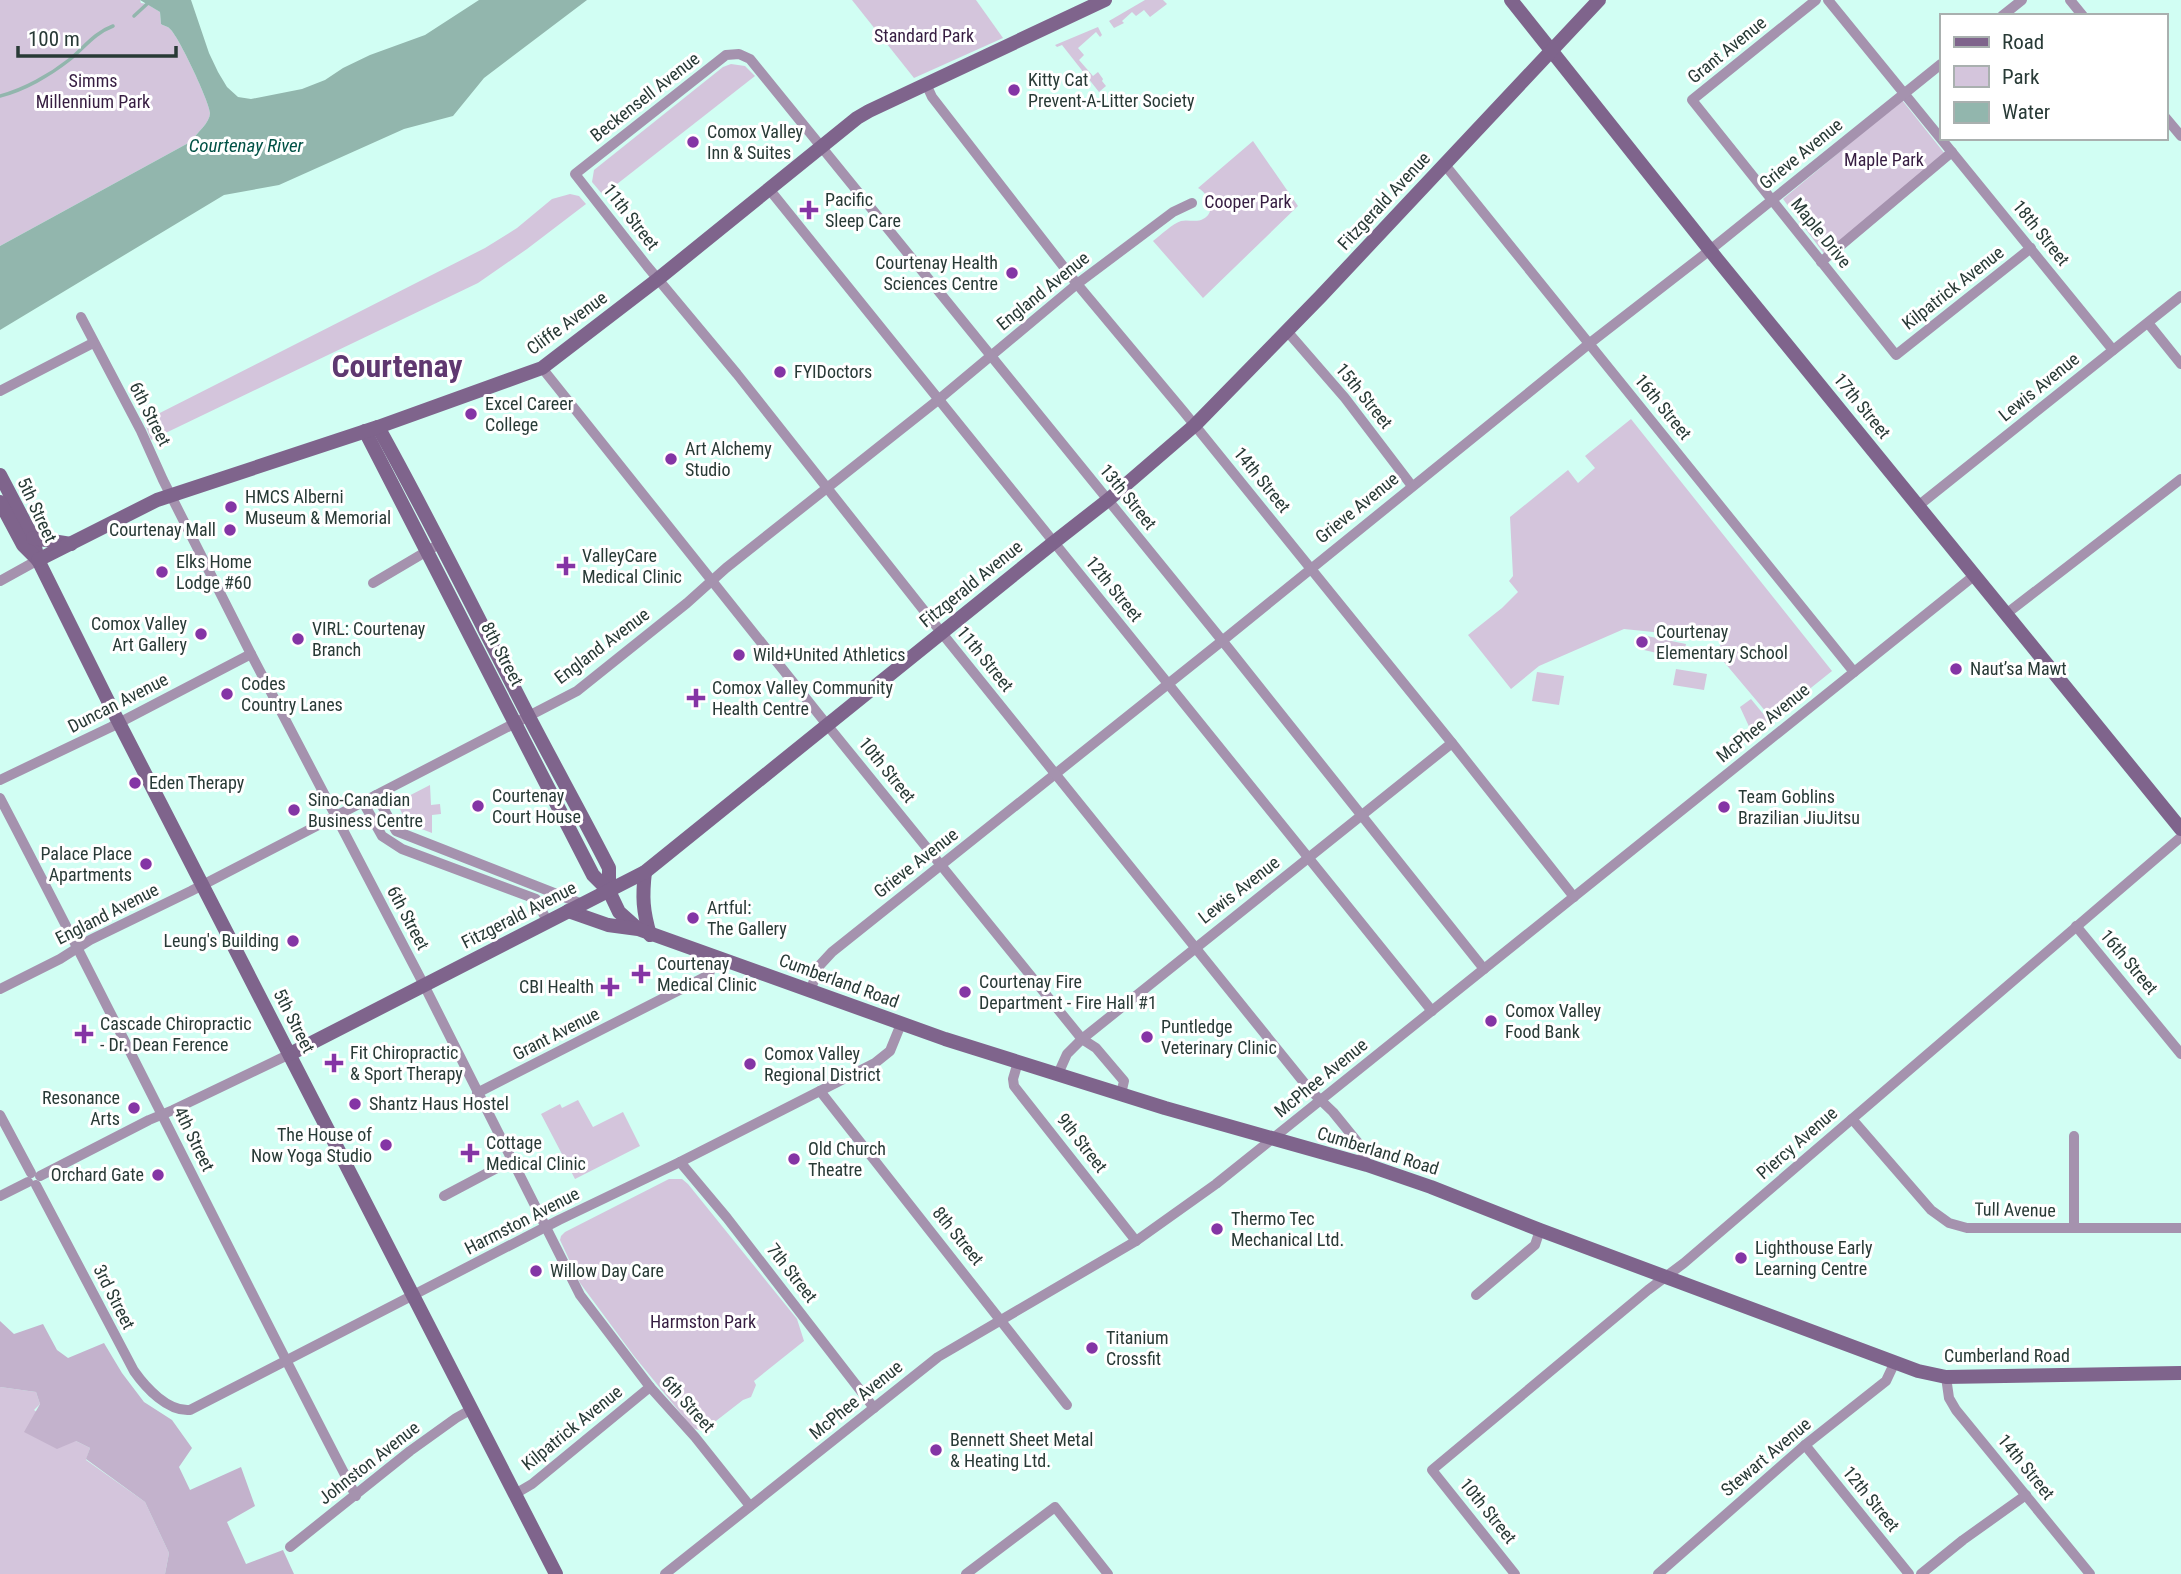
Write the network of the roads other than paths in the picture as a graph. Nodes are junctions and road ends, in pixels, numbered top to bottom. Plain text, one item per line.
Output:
1 (1105, 0) edge
2 (1500, 0) edge
3 (1599, 0) edge
4 (1816, 0) edge
5 (1828, 0) edge
6 (2022, 0) edge
7 (2070, 0) edge
8 (1513, 3) edge
9 (2004, 14) edge
10 (2081, 14) edge
11 (1550, 51) junction
12 (739, 54) joint
13 (1940, 65) edge
14 (926, 84) junction
15 (1905, 93) junction
16 (1692, 100) joint
17 (2167, 119) edge
18 (2181, 136) edge
19 (1940, 137) edge
20 (1942, 140) edge
21 (822, 146) junction
22 (1952, 152) junction
23 (1445, 164) junction
24 (575, 174) joint
25 (769, 189) junction
26 (1772, 200) junction
27 (1192, 204) dead end
28 (2031, 248) junction
29 (1710, 250) junction
30 (1821, 262) junction
31 (658, 279) junction
32 (1077, 284) junction
33 (2181, 296) edge
34 (81, 317) dead end
35 (2148, 323) junction
36 (1286, 330) junction
37 (93, 343) junction
38 (1590, 343) junction
39 (2113, 350) junction
40 (991, 355) junction
41 (1896, 355) joint
42 (2181, 364) edge
43 (542, 368) junction
44 (0, 391) edge
45 (938, 400) junction
46 (1195, 425) junction
47 (372, 429) junction
48 (0, 475) edge
49 (2181, 479) edge
50 (1412, 486) junction
51 (826, 488) junction
52 (171, 495) junction
53 (1108, 500) junction
54 (0, 502) edge
55 (1918, 506) junction
56 (33, 538) junction
57 (1053, 542) junction
58 (71, 544) junction
59 (439, 544) junction
60 (427, 553) junction
61 (38, 560) junction
62 (1311, 569) junction
63 (1975, 575) junction
64 (713, 580) junction
65 (0, 581) edge
66 (373, 583) dead end
67 (2006, 614) junction
68 (941, 632) junction
69 (1222, 641) junction
70 (251, 654) junction
71 (1854, 672) junction
72 (1168, 683) junction
73 (523, 720) junction
74 (120, 723) junction
75 (828, 726) junction
76 (1452, 743) junction
77 (1055, 774) junction
78 (0, 779) edge
79 (376, 794) junction
80 (0, 798) edge
81 (363, 802) junction
82 (1362, 814) junction
83 (335, 816) junction
84 (2181, 829) edge
85 (2181, 837) edge
86 (1308, 858) junction
87 (941, 866) junction
88 (645, 872) junction
89 (203, 885) junction
90 (609, 891) junction
91 (1574, 897) junction
92 (582, 904) junction
93 (568, 911) junction
94 (548, 923) junction
95 (2076, 926) junction
96 (644, 932) junction
97 (78, 947) junction
98 (1195, 948) junction
99 (715, 957) junction
100 (1484, 969) junction
101 (424, 985) junction
102 (0, 989) edge
103 (810, 991) junction
104 (1432, 1011) junction
105 (901, 1024) junction
106 (1082, 1039) junction
107 (289, 1054) junction
108 (2181, 1054) edge
109 (1018, 1062) junction
110 (1058, 1074) junction
111 (820, 1091) junction
112 (477, 1093) junction
113 (1121, 1094) junction
114 (1321, 1100) junction
115 (0, 1115) edge
116 (163, 1115) junction
117 (1852, 1119) junction
118 (2074, 1136) dead end
119 (1272, 1139) junction
120 (512, 1160) junction
121 (680, 1162) junction
122 (1367, 1165) junction
123 (34, 1179) junction
124 (0, 1196) edge
125 (444, 1196) dead end
126 (546, 1227) junction
127 (2074, 1228) junction
128 (2181, 1228) edge
129 (1540, 1230) junction
130 (1136, 1241) junction
131 (1665, 1276) junction
132 (1475, 1295) dead end
133 (414, 1296) junction
134 (1000, 1320) junction
135 (286, 1362) junction
136 (1894, 1364) junction
137 (2181, 1373) edge
138 (1946, 1377) junction
139 (650, 1387) junction
140 (1067, 1405) dead end
141 (874, 1408) junction
142 (471, 1409) junction
143 (179, 1410) joint
144 (1805, 1445) junction
145 (1432, 1470) joint
146 (516, 1494) junction
147 (2026, 1495) junction
148 (356, 1496) junction
149 (750, 1506) junction
150 (290, 1547) dead end
151 (556, 1574) edge
152 (665, 1574) edge
153 (966, 1574) edge
154 (1108, 1574) edge
155 (1516, 1574) edge
156 (1658, 1574) edge
157 (1909, 1574) edge
158 (1921, 1574) edge
159 (2090, 1574) edge

1 - 14 street, Cliffe Avenue
2 - 8 street, 17th Street
3 - 11 street, Fitzgerald Avenue
4 - 16 street, Grant Avenue
5 - 15 street, 18th Street
6 - 9 street
7 - 10 street
8 - 11 street, 17th Street
11 - 23 street, Fitzgerald Avenue
11 - 29 street, 17th Street
12 - 21 street, 13th Street
12 - 24 street, Beckensell Avenue
13 - 15 street, Grieve Avenue
14 - 21 street, Cliffe Avenue
14 - 32 street, 14th Street
15 - 19 street, 18th Street
15 - 26 street, Grieve Avenue
16 - 26 street, Maple Drive
17 - 18 street
20 - 22 street, 18th Street
21 - 25 street, Cliffe Avenue
21 - 40 street, 13th Street
22 - 28 street, 18th Street
22 - 30 street
23 - 36 street, Fitzgerald Avenue
23 - 38 street, 16th Street
24 - 31 street, 11th Street
25 - 31 street, Cliffe Avenue
25 - 45 street, 12th Street
26 - 29 street, Grieve Avenue
26 - 30 street, Maple Drive
27 - 32 street, England Avenue
28 - 39 street, 18th Street
28 - 41 street, Kilpatrick Avenue
29 - 38 street, Grieve Avenue
29 - 55 street, 17th Street
30 - 41 street, Maple Drive
31 - 43 street, Cliffe Avenue
31 - 51 street, 11th Street
32 - 40 street, England Avenue
32 - 46 street, 14th Street
33 - 35 street, Lewis Avenue
34 - 37 street, 6th Street
35 - 39 street, Lewis Avenue
35 - 42 street
36 - 46 street, Fitzgerald Avenue
36 - 50 street, 15th Street
37 - 44 street
37 - 52 street, 6th Street
38 - 50 street, Grieve Avenue
38 - 71 street, 16th Street
39 - 55 street, Lewis Avenue
40 - 45 street, England Avenue
40 - 53 street, 13th Street
43 - 47 street, Cliffe Avenue
43 - 64 street, 10th Street
45 - 51 street, England Avenue
45 - 57 street, 12th Street
46 - 53 street, Fitzgerald Avenue
46 - 62 street, 14th Street
47 - 52 street, Cliffe Avenue
47 - 59 street, 8th Street
47 - 60 street, 8th Street
48 - 56 street, 5th Street
49 - 67 street
50 - 62 street, Grieve Avenue
51 - 64 street, England Avenue
51 - 68 street, 11th Street
52 - 58 street, Cliffe Avenue
52 - 70 street, 6th Street
53 - 57 street, Fitzgerald Avenue
53 - 69 street, 13th Street
54 - 61 street, 5th Street
55 - 63 street, 17th Street
56 - 58 street
56 - 61 street, 5th Street
57 - 68 street, Fitzgerald Avenue
57 - 72 street, 12th Street
58 - 61 street, Cliffe Avenue
59 - 60 street
59 - 73 street, 8th Street
60 - 66 street
60 - 73 street, 8th Street
61 - 65 street, Cliffe Avenue
61 - 74 street, 5th Street
62 - 69 street, Grieve Avenue
62 - 76 street, 14th Street
63 - 67 street, 17th Street
63 - 71 street, McPhee Avenue
64 - 73 street, England Avenue
64 - 75 street, 10th Street
67 - 84 street, 17th Street
68 - 75 street, Fitzgerald Avenue
68 - 77 street, 11th Street
69 - 72 street, Grieve Avenue
69 - 82 street, 13th Street
70 - 74 street, Duncan Avenue
70 - 83 street, 6th Street
71 - 91 street, McPhee Avenue
72 - 77 street, Grieve Avenue
72 - 86 street, 12th Street
73 - 79 street, England Avenue
73 - 90 street, 8th Street
74 - 78 street, Duncan Avenue
74 - 89 street, 5th Street
75 - 87 street, 10th Street
75 - 88 street, Fitzgerald Avenue
76 - 82 street, Lewis Avenue
76 - 91 street, 14th Street
77 - 87 street, Grieve Avenue
77 - 98 street, 11th Street
79 - 81 street, England Avenue
79 - 92 street
80 - 97 street, 4th Street
81 - 83 street, England Avenue
81 - 94 street
82 - 86 street, Lewis Avenue
82 - 100 street, 13th Street
83 - 89 street, England Avenue
83 - 101 street, 6th Street
85 - 95 street, Piercy Avenue
86 - 98 street, Lewis Avenue
86 - 104 street, 12th Street
87 - 103 street, Grieve Avenue
87 - 106 street, 10th Street
88 - 90 street, Fitzgerald Avenue
88 - 96 street
89 - 97 street, England Avenue
89 - 107 street, 5th Street
90 - 92 street, Fitzgerald Avenue
90 - 96 street, 8th Street
91 - 100 street, McPhee Avenue
92 - 93 street, Fitzgerald Avenue
93 - 94 street, Fitzgerald Avenue
93 - 96 street, Cumberland Road
94 - 101 street, Fitzgerald Avenue
95 - 108 street, 16th Street
95 - 117 street, Piercy Avenue
96 - 99 street, Cumberland Road
97 - 102 street, England Avenue
97 - 116 street, 4th Street
98 - 106 street, Lewis Avenue
98 - 114 street, 11th Street
99 - 103 street, Cumberland Road
99 - 112 street, Grant Avenue
100 - 104 street, McPhee Avenue
101 - 107 street, Fitzgerald Avenue
101 - 112 street, 6th Street
103 - 105 street, Cumberland Road
104 - 114 street, McPhee Avenue
105 - 109 street, Cumberland Road
105 - 111 street, Harmston Avenue
106 - 110 street, Lewis Avenue
106 - 113 street, 10th Street
107 - 116 street, Fitzgerald Avenue
107 - 133 street, 5th Street
109 - 110 street, Cumberland Road
109 - 130 street, 9th Street
110 - 113 street, Cumberland Road
111 - 121 street, Harmston Avenue
111 - 134 street, 8th Street
112 - 120 street, 6th Street
113 - 119 street, Cumberland Road
114 - 119 street, McPhee Avenue
114 - 122 street, 11th Street
115 - 123 street, 3rd Street
116 - 123 street, Fitzgerald Avenue
116 - 135 street, 4th Street
117 - 127 street, Tull Avenue
117 - 131 street, Piercy Avenue
118 - 127 street
119 - 122 street, Cumberland Road
119 - 130 street, McPhee Avenue
120 - 125 street
120 - 126 street, 6th Street
121 - 126 street, Harmston Avenue
121 - 141 street, 7th Street
122 - 129 street, Cumberland Road
123 - 124 street, Fitzgerald Avenue
123 - 143 street, 3rd Street
126 - 133 street, Harmston Avenue
126 - 139 street, 6th Street
127 - 128 street, Tull Avenue
129 - 131 street, Cumberland Road
129 - 132 street
130 - 134 street, McPhee Avenue
131 - 136 street, Cumberland Road
131 - 145 street, Piercy Avenue
133 - 135 street, Harmston Avenue
133 - 142 street, 5th Street
134 - 140 street, 8th Street
134 - 141 street, McPhee Avenue
135 - 143 street, Harmston Avenue
135 - 148 street, 4th Street
136 - 138 street, Cumberland Road
136 - 144 street, Stewart Avenue
137 - 138 street, Cumberland Road
138 - 147 street, 14th Street
139 - 146 street, Kilpatrick Avenue
139 - 149 street, 6th Street
141 - 149 street, McPhee Avenue
142 - 146 street, 5th Street
142 - 148 street, Johnston Avenue
144 - 156 street, Stewart Avenue
144 - 157 street, 12th Street
145 - 155 street, 10th Street
146 - 151 street, 5th Street
147 - 158 street
147 - 159 street, 14th Street
148 - 150 street, Johnston Avenue
149 - 152 street, McPhee Avenue
153 - 154 street

